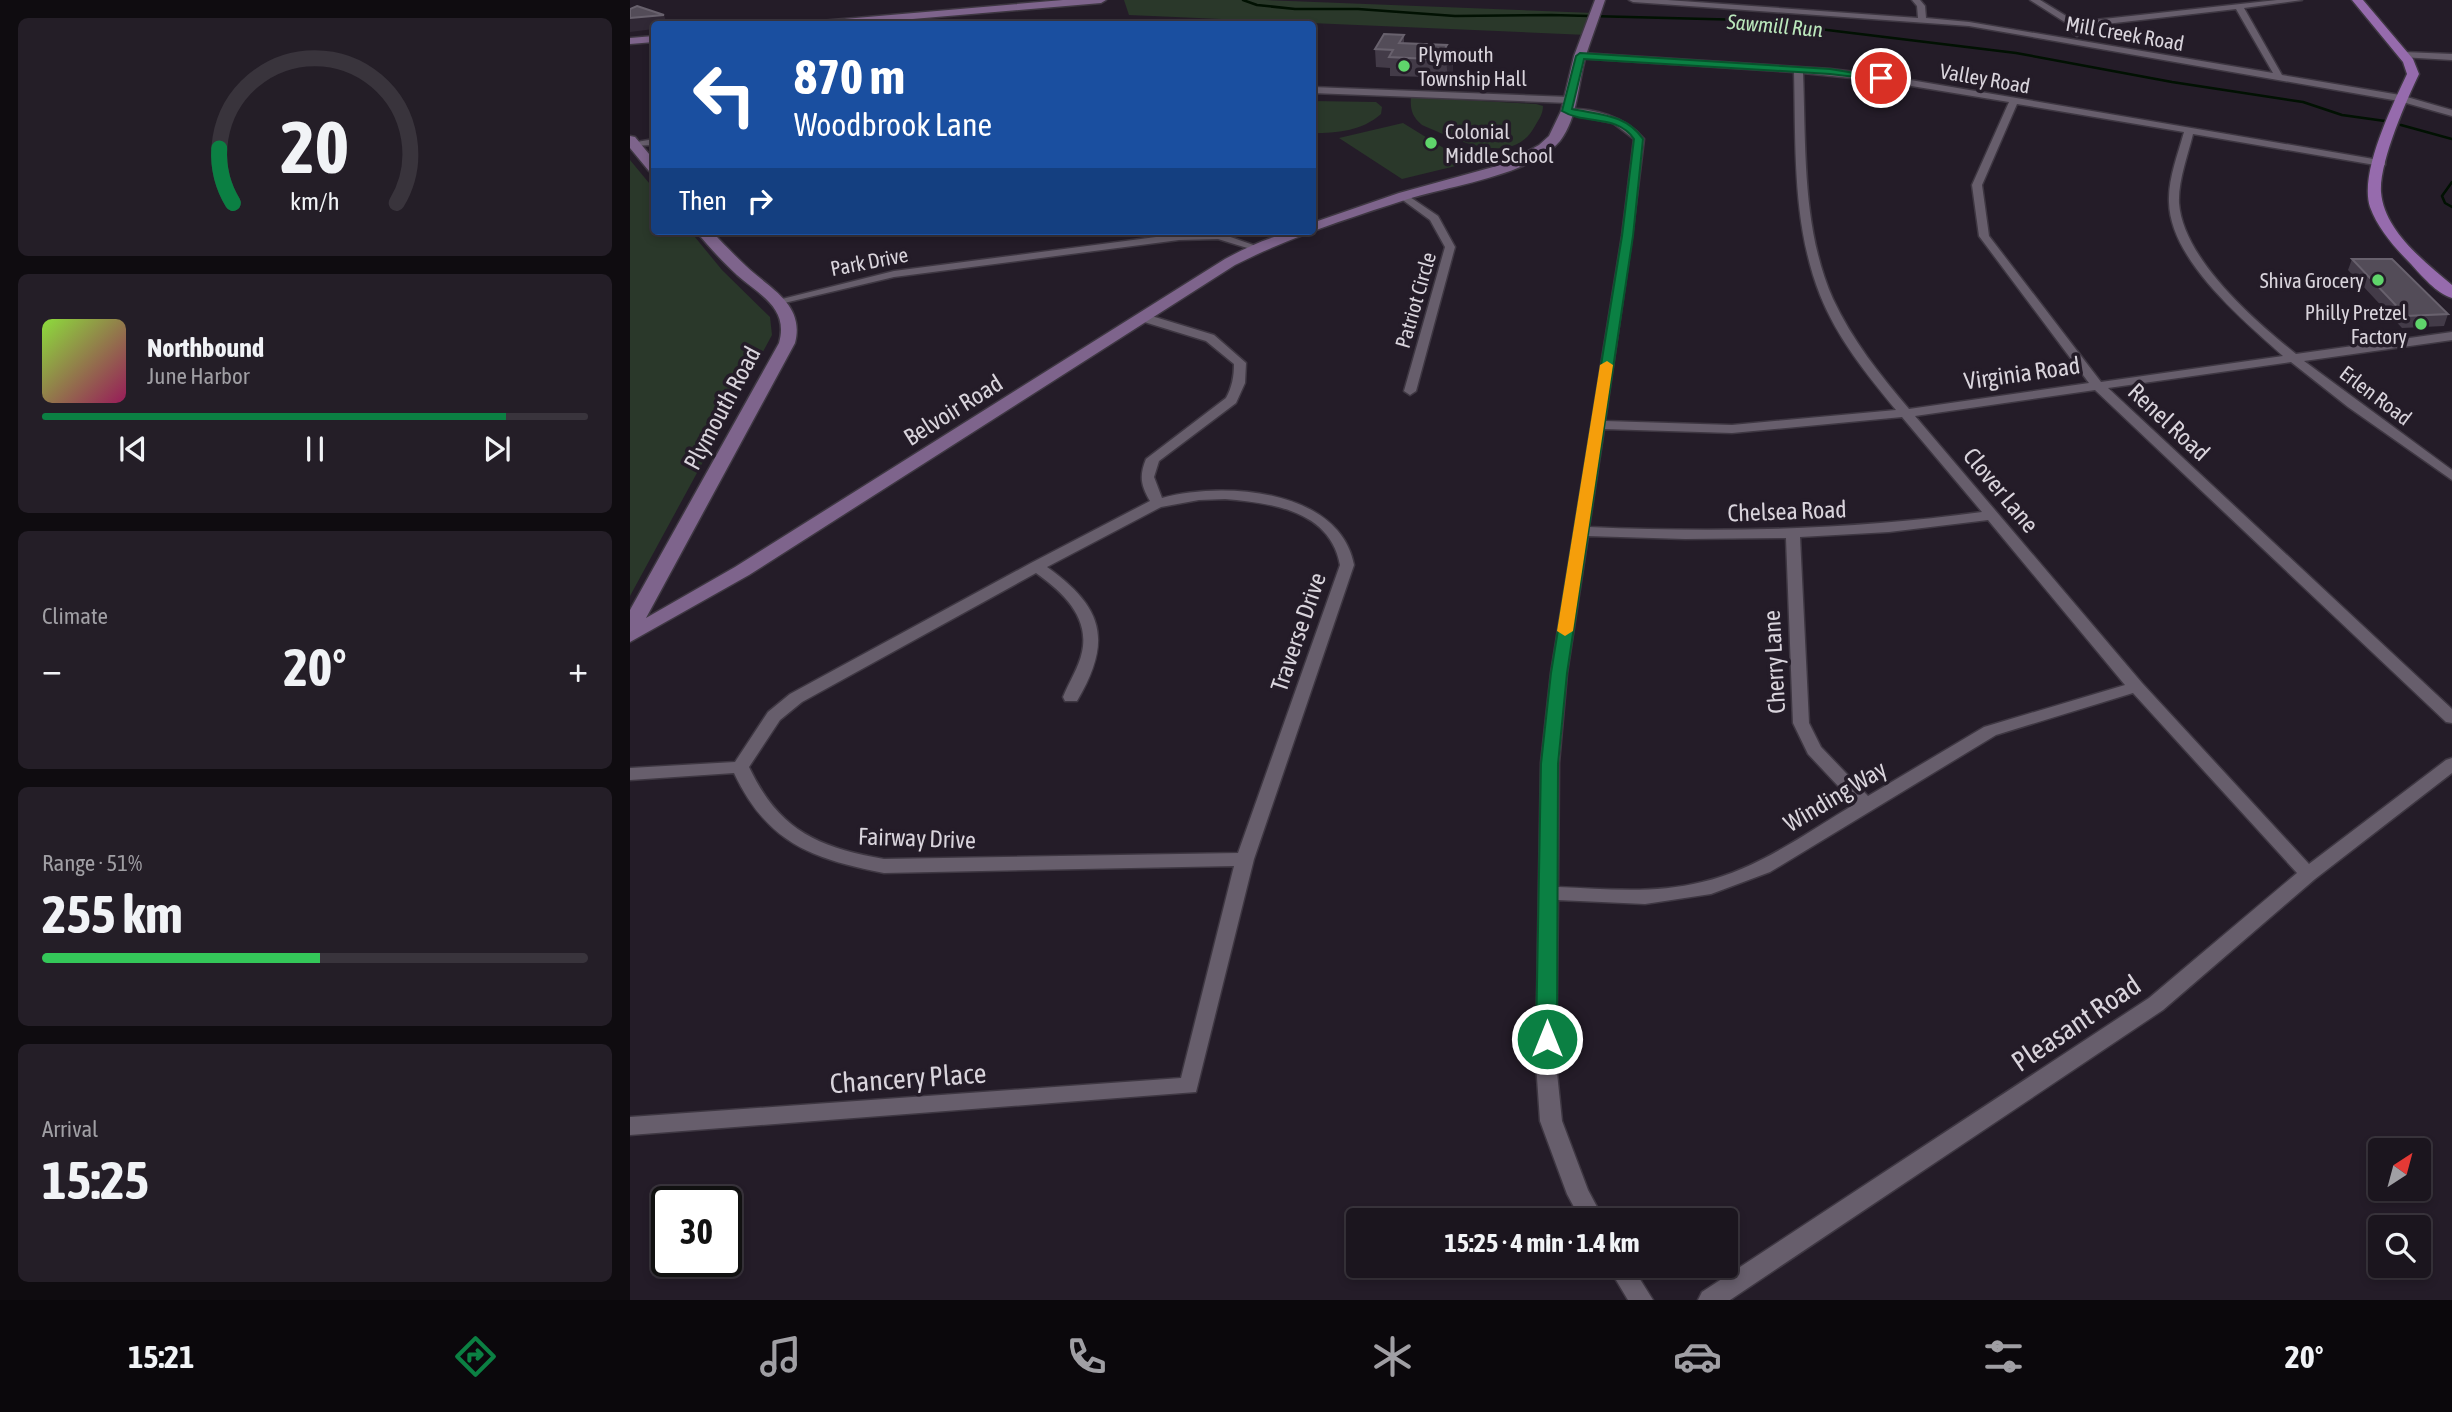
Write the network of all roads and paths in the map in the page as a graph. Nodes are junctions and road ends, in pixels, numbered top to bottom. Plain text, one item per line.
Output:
1 (1101, 0) edge
2 (1600, 0) edge
3 (1633, 0) edge
4 (1916, 0) edge
5 (2034, 0) edge
6 (2298, 0) edge
7 (2357, 0) edge
8 (1685, 2) edge
9 (2239, 7) junction
10 (1922, 19) junction
11 (856, 21) edge
12 (2075, 25) junction
13 (651, 39) edge
14 (630, 41) edge
15 (2080, 43) junction
16 (2404, 55) junction
17 (1580, 56) junction
18 (2452, 57) edge
19 (1798, 70) junction
20 (2279, 77) junction
21 (1316, 90) edge
22 (2400, 99) junction
23 (2014, 101) junction
24 (1568, 105) junction
25 (2452, 113) edge
26 (2189, 130) junction
27 (632, 142) edge
28 (651, 142) edge
29 (2381, 163) junction
30 (651, 164) edge
31 (1404, 196) junction
32 (1316, 227) edge
33 (707, 235) edge
34 (1293, 235) edge
35 (1257, 248) junction
36 (2452, 293) edge
37 (780, 301) junction
38 (1145, 318) junction
39 (2452, 336) edge
40 (2294, 358) junction
41 (2097, 385) junction
42 (1410, 391) dead end
43 (1907, 413) junction
44 (1597, 425) junction
45 (2452, 476) edge
46 (1158, 503) junction
47 (1993, 515) junction
48 (1581, 531) junction
49 (1793, 534) junction
50 (1036, 566) junction
51 (630, 629) edge
52 (630, 636) edge
53 (2136, 687) junction
54 (1071, 697) dead end
55 (2452, 718) edge
56 (2452, 764) edge
57 (740, 767) junction
58 (630, 774) edge
59 (1866, 805) junction
60 (1245, 859) junction
61 (2308, 874) junction
62 (1547, 893) junction
63 (1189, 1086) joint
64 (630, 1126) edge
65 (1586, 1208) edge
66 (1627, 1278) edge
67 (1641, 1300) edge
68 (1710, 1300) edge

1 - 11 street
2 - 17 street
3 - 8 street, Mill Creek Road
4 - 10 street
5 - 12 street
6 - 9 street
7 - 16 main road
8 - 10 street, Mill Creek Road
9 - 12 street
9 - 20 street
10 - 15 street, Mill Creek Road
12 - 15 street
13 - 14 street
15 - 20 street, Mill Creek Road
16 - 18 street
16 - 22 main road
17 - 19 street, Valley Road
17 - 24 street
19 - 23 street, Valley Road
19 - 43 street, Clover Lane
20 - 22 street, Mill Creek Road
21 - 24 street
22 - 25 street, Mill Creek Road
22 - 29 main road
23 - 26 street, Valley Road
23 - 41 street, Renel Road
24 - 31 street
24 - 44 street
26 - 29 street, Valley Road
26 - 40 street, Erlen Road
27 - 28 street
27 - 30 street
29 - 36 main road
31 - 32 street
31 - 42 street, Patriot Circle
33 - 37 street
34 - 35 street, Belvoir Road
35 - 37 street, Park Drive
35 - 38 street, Belvoir Road
37 - 51 street, Plymouth Road
38 - 46 street
38 - 52 street, Belvoir Road
39 - 40 street, Virginia Road
40 - 41 street, Virginia Road
40 - 45 street, Erlen Road
41 - 43 street, Virginia Road
41 - 55 street, Renel Road
43 - 44 street, Virginia Road
43 - 47 street, Clover Lane
44 - 48 street
46 - 50 street, Traverse Drive
46 - 60 street, Traverse Drive
47 - 49 street, Chelsea Road
47 - 53 street, Clover Lane
48 - 49 street, Chelsea Road
48 - 62 street
49 - 59 street, Cherry Lane
50 - 54 street
50 - 57 street, Traverse Drive
53 - 59 street, Winding Way
53 - 61 street, Clover Lane
56 - 61 street, Pleasant Road
57 - 58 street
57 - 60 street, Fairway Drive
59 - 62 street, Winding Way
60 - 63 street, Traverse Drive
61 - 68 street, Pleasant Road
62 - 65 street
63 - 64 street, Chancery Place
66 - 67 street

